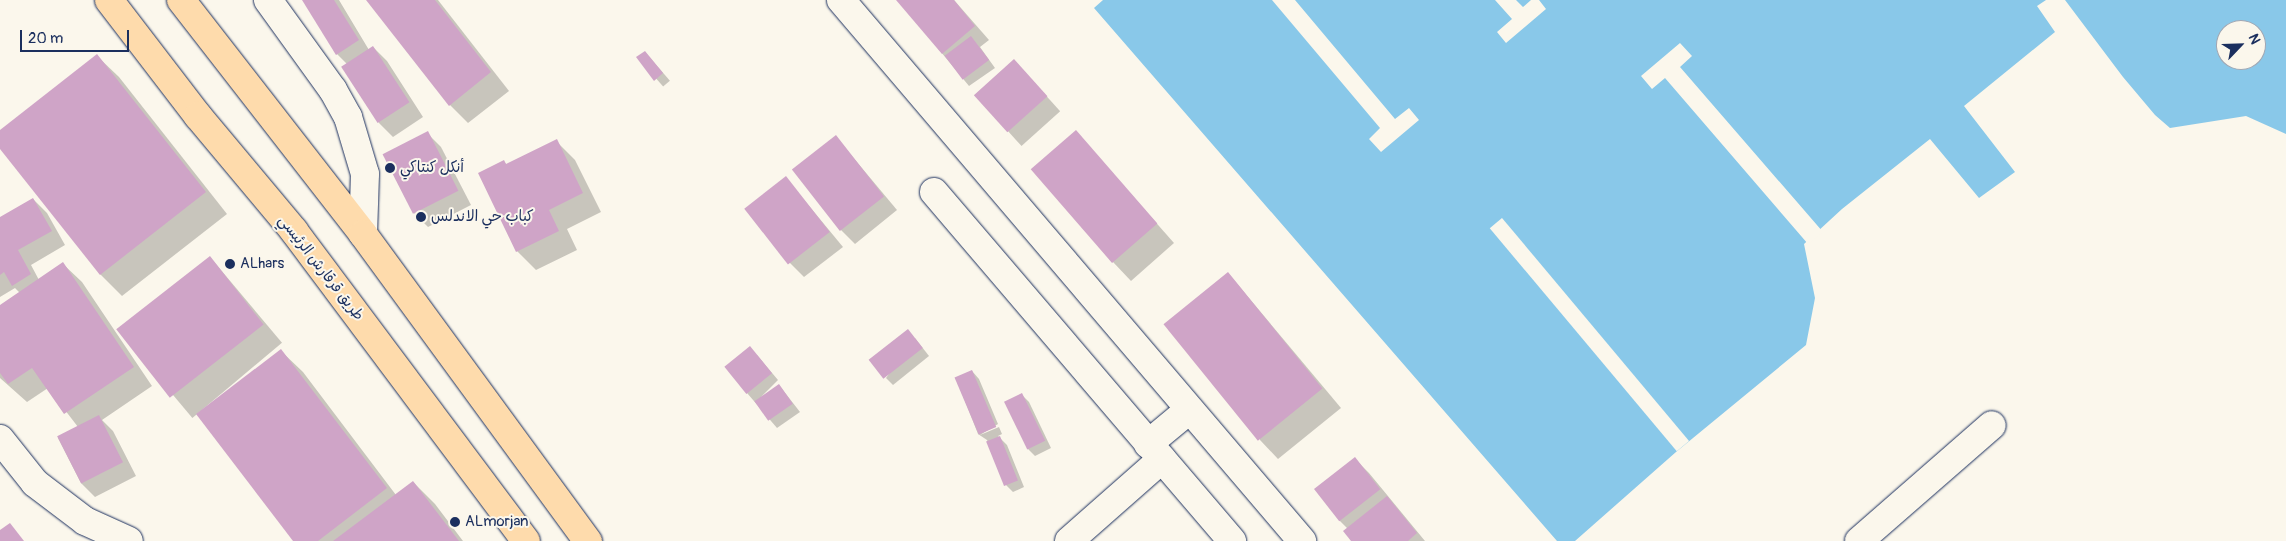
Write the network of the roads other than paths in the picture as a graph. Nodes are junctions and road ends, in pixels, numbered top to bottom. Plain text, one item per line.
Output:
1 (109, 0) edge
2 (181, 0) edge
3 (268, 0) edge
4 (841, 0) edge
5 (934, 192) dead end
6 (363, 234) junction
7 (1189, 410) junction
8 (1992, 425) dead end
9 (0, 439) edge
10 (1155, 451) junction
11 (1084, 536) edge
12 (129, 541) edge
13 (526, 541) edge
14 (588, 541) edge
15 (1232, 541) edge
16 (1302, 541) edge
17 (1859, 541) edge

1 - 13 main road, طريق قرقارش الرئيسي
2 - 6 main road
3 - 6 street
4 - 7 street
5 - 10 street
6 - 14 main road
7 - 10 street
7 - 16 street
8 - 17 street
9 - 12 street
10 - 11 street
10 - 15 street

